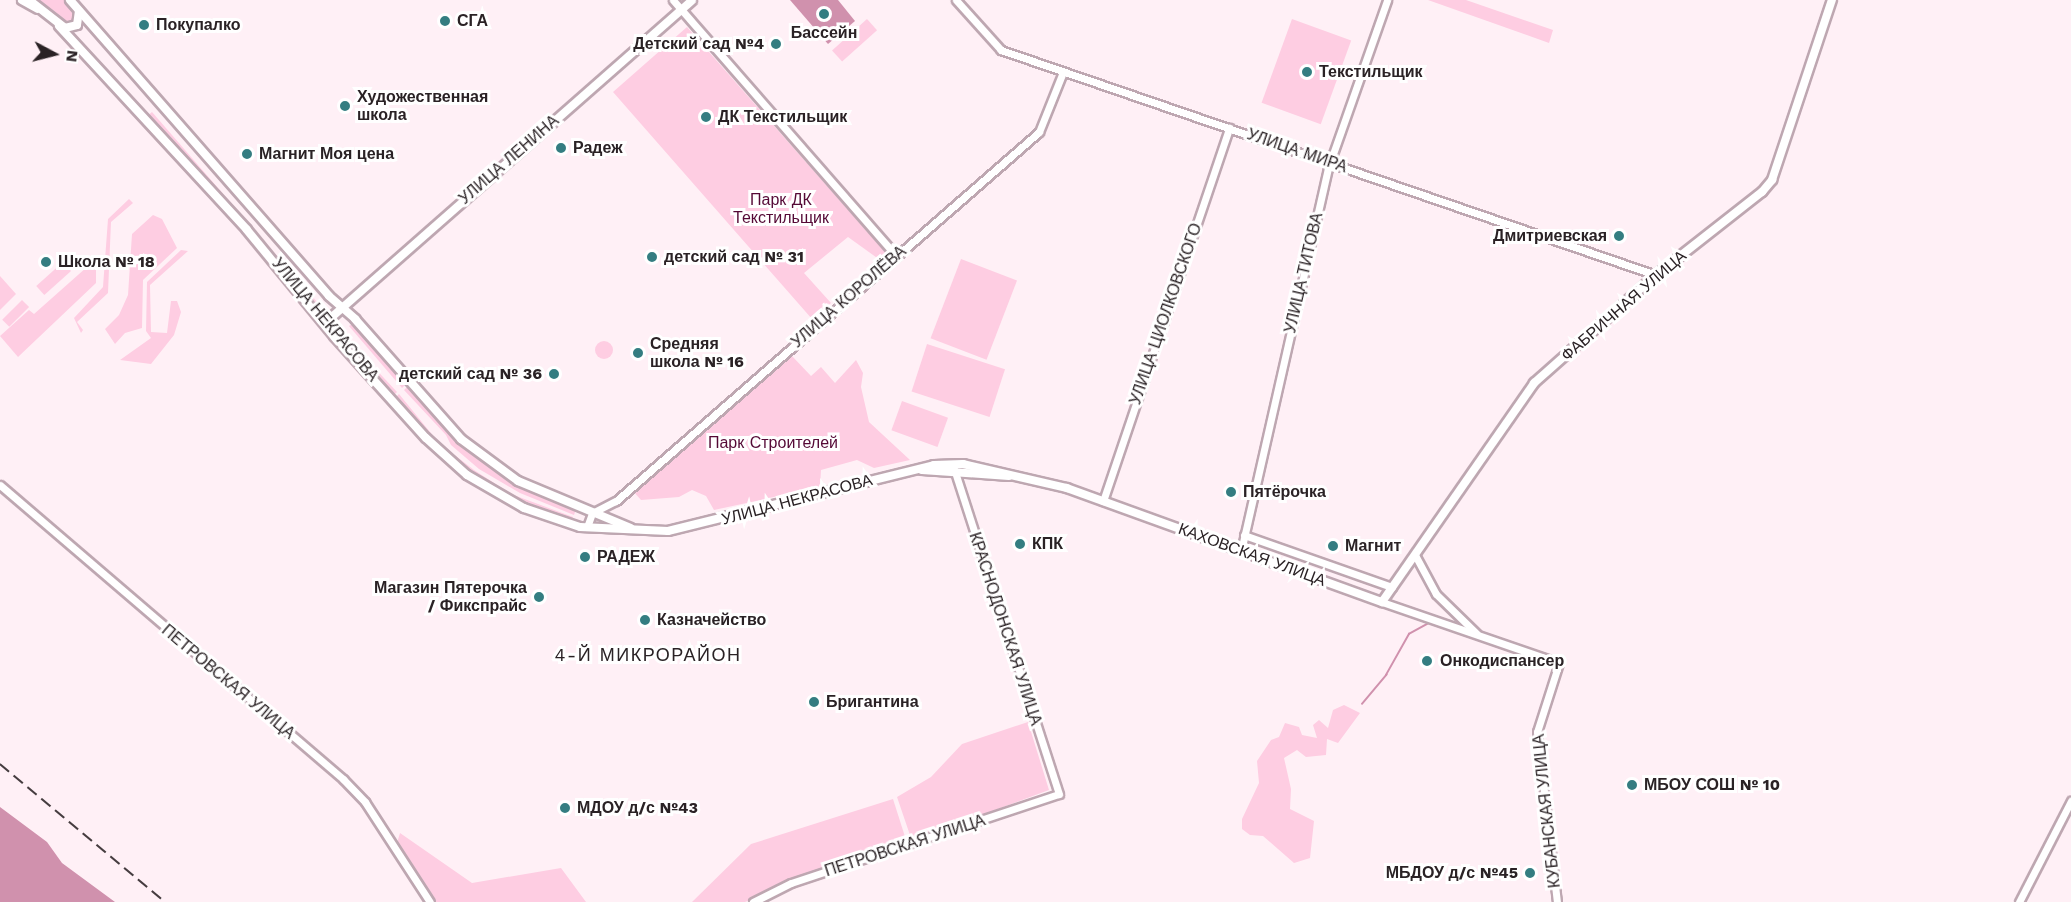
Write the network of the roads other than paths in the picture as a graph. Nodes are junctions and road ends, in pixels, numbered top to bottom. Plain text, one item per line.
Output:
1 (21, 0) edge
2 (29, 0) edge
3 (70, 0) edge
4 (673, 0) edge
5 (692, 0) edge
6 (956, 0) edge
7 (1387, 0) edge
8 (1832, 0) edge
9 (79, 9) junction
10 (681, 10) junction
11 (40, 12) junction
12 (59, 26) junction
13 (1063, 72) junction
14 (1229, 128) junction
15 (1330, 163) junction
16 (896, 256) junction
17 (1656, 275) junction
18 (340, 308) junction
19 (326, 322) junction
20 (953, 463) junction
21 (915, 470) junction
22 (955, 474) junction
23 (1024, 477) junction
24 (0, 485) edge
25 (1102, 501) junction
26 (610, 504) junction
27 (592, 513) junction
28 (606, 519) junction
29 (587, 527) junction
30 (603, 530) junction
31 (641, 530) junction
32 (1244, 535) junction
33 (1241, 551) junction
34 (1415, 555) junction
35 (1392, 587) junction
36 (1382, 602) junction
37 (1479, 636) junction
38 (1059, 794) joint
39 (2071, 801) edge
40 (430, 902) edge
41 (753, 902) edge
42 (1557, 902) edge
43 (2019, 902) edge

1 - 11 street
2 - 11 main road, УЛИЦА НЕКРАСОВА
3 - 9 main road, УЛИЦА НЕКРАСОВА
4 - 10 street
5 - 10 main road, УЛИЦА ЛЕНИНА
6 - 13 street, УЛИЦА МИРА
7 - 15 street, УЛИЦА ТИТОВА
8 - 17 main road, ФАБРИЧНАЯ УЛИЦА
9 - 12 main road
9 - 18 main road, УЛИЦА НЕКРАСОВА
10 - 16 street
10 - 18 main road, УЛИЦА ЛЕНИНА
11 - 12 main road, УЛИЦА НЕКРАСОВА
12 - 19 main road, УЛИЦА НЕКРАСОВА
13 - 14 street, УЛИЦА МИРА
13 - 16 street, УЛИЦА КОРОЛЁВА
14 - 15 street, УЛИЦА МИРА
14 - 25 street, УЛИЦА ЦИОЛКОВСКОГО
15 - 17 street, УЛИЦА МИРА
15 - 32 street, УЛИЦА ТИТОВА
16 - 26 street, УЛИЦА КОРОЛЁВА
17 - 34 main road, ФАБРИЧНАЯ УЛИЦА
18 - 19 main road, УЛИЦА ЛЕНИНА
18 - 27 main road, УЛИЦА НЕКРАСОВА
19 - 29 main road, УЛИЦА НЕКРАСОВА
20 - 21 main road, УЛИЦА НЕКРАСОВА
20 - 22 street, КРАСНОДОНСКАЯ УЛИЦА
20 - 23 main road, КАХОВСКАЯ УЛИЦА
21 - 22 main road, КАХОВСКАЯ УЛИЦА
21 - 31 main road, УЛИЦА НЕКРАСОВА
22 - 23 main road, КАХОВСКАЯ УЛИЦА
22 - 38 street, КРАСНОДОНСКАЯ УЛИЦА
23 - 25 main road, КАХОВСКАЯ УЛИЦА
24 - 40 street, ПЕТРОВСКАЯ УЛИЦА
25 - 33 main road, КАХОВСКАЯ УЛИЦА
26 - 27 street, УЛИЦА КОРОЛЁВА
26 - 28 street
27 - 28 main road, УЛИЦА НЕКРАСОВА
27 - 29 street
28 - 30 street
28 - 31 main road, УЛИЦА НЕКРАСОВА
29 - 30 main road, УЛИЦА НЕКРАСОВА
30 - 31 main road, УЛИЦА НЕКРАСОВА
32 - 33 street, УЛИЦА ТИТОВА
32 - 35 street
33 - 36 main road, КАХОВСКАЯ УЛИЦА
34 - 35 main road, ФАБРИЧНАЯ УЛИЦА
34 - 37 street
35 - 36 main road, ФАБРИЧНАЯ УЛИЦА
36 - 37 street, КАХОВСКАЯ УЛИЦА
37 - 42 street, КУБАНСКАЯ УЛИЦА
38 - 41 street, ПЕТРОВСКАЯ УЛИЦА
39 - 43 street

